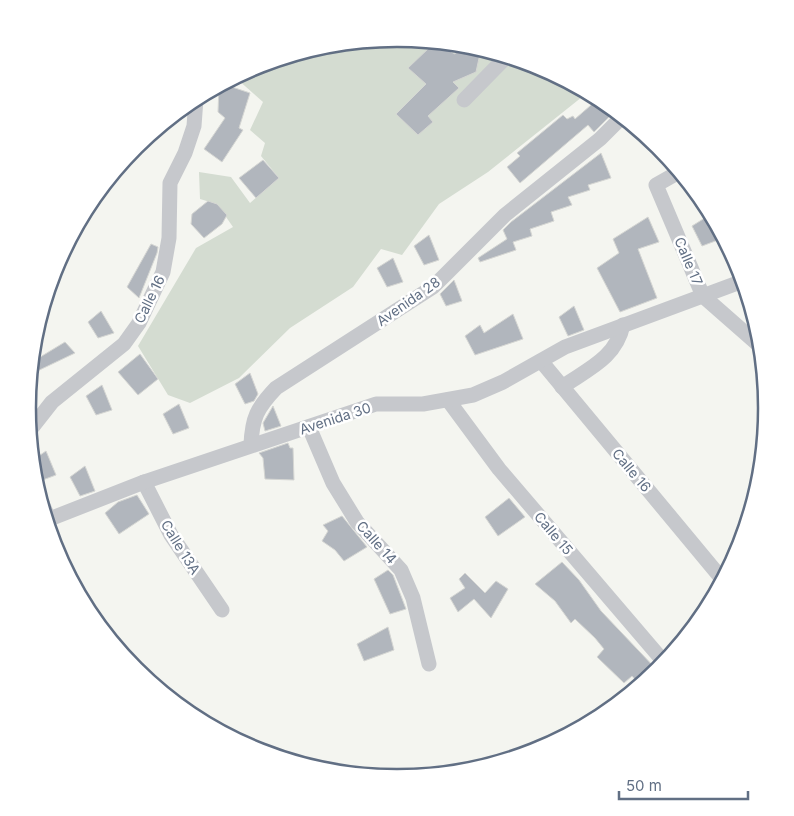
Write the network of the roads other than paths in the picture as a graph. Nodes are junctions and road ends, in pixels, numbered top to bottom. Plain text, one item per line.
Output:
1 (500, 63) edge
2 (464, 100) dead end
3 (195, 109) edge
4 (617, 122) edge
5 (673, 176) edge
6 (736, 284) edge
7 (704, 296) junction
8 (623, 325) junction
9 (751, 338) edge
10 (541, 361) junction
11 (562, 387) junction
12 (448, 400) junction
13 (37, 422) edge
14 (309, 426) junction
15 (251, 445) junction
16 (144, 482) junction
17 (53, 517) edge
18 (718, 574) edge
19 (222, 610) dead end
20 (659, 656) edge
21 (429, 664) dead end

1 - 2 street
3 - 13 street, Calle 16
4 - 15 street, Avenida 28
5 - 7 street, Calle 17
6 - 7 street, Avenida 30
7 - 8 street, Avenida 30
7 - 9 street, Calle 17
8 - 10 street, Avenida 30
8 - 11 street
10 - 11 street, Calle 16
10 - 12 street, Avenida 30
11 - 18 street, Calle 16
12 - 14 street, Avenida 30
12 - 20 street, Calle 15
14 - 15 street, Avenida 30
14 - 21 street, Calle 14
15 - 16 street, Avenida 30
16 - 17 street, Avenida 30
16 - 19 street, Calle 13A

